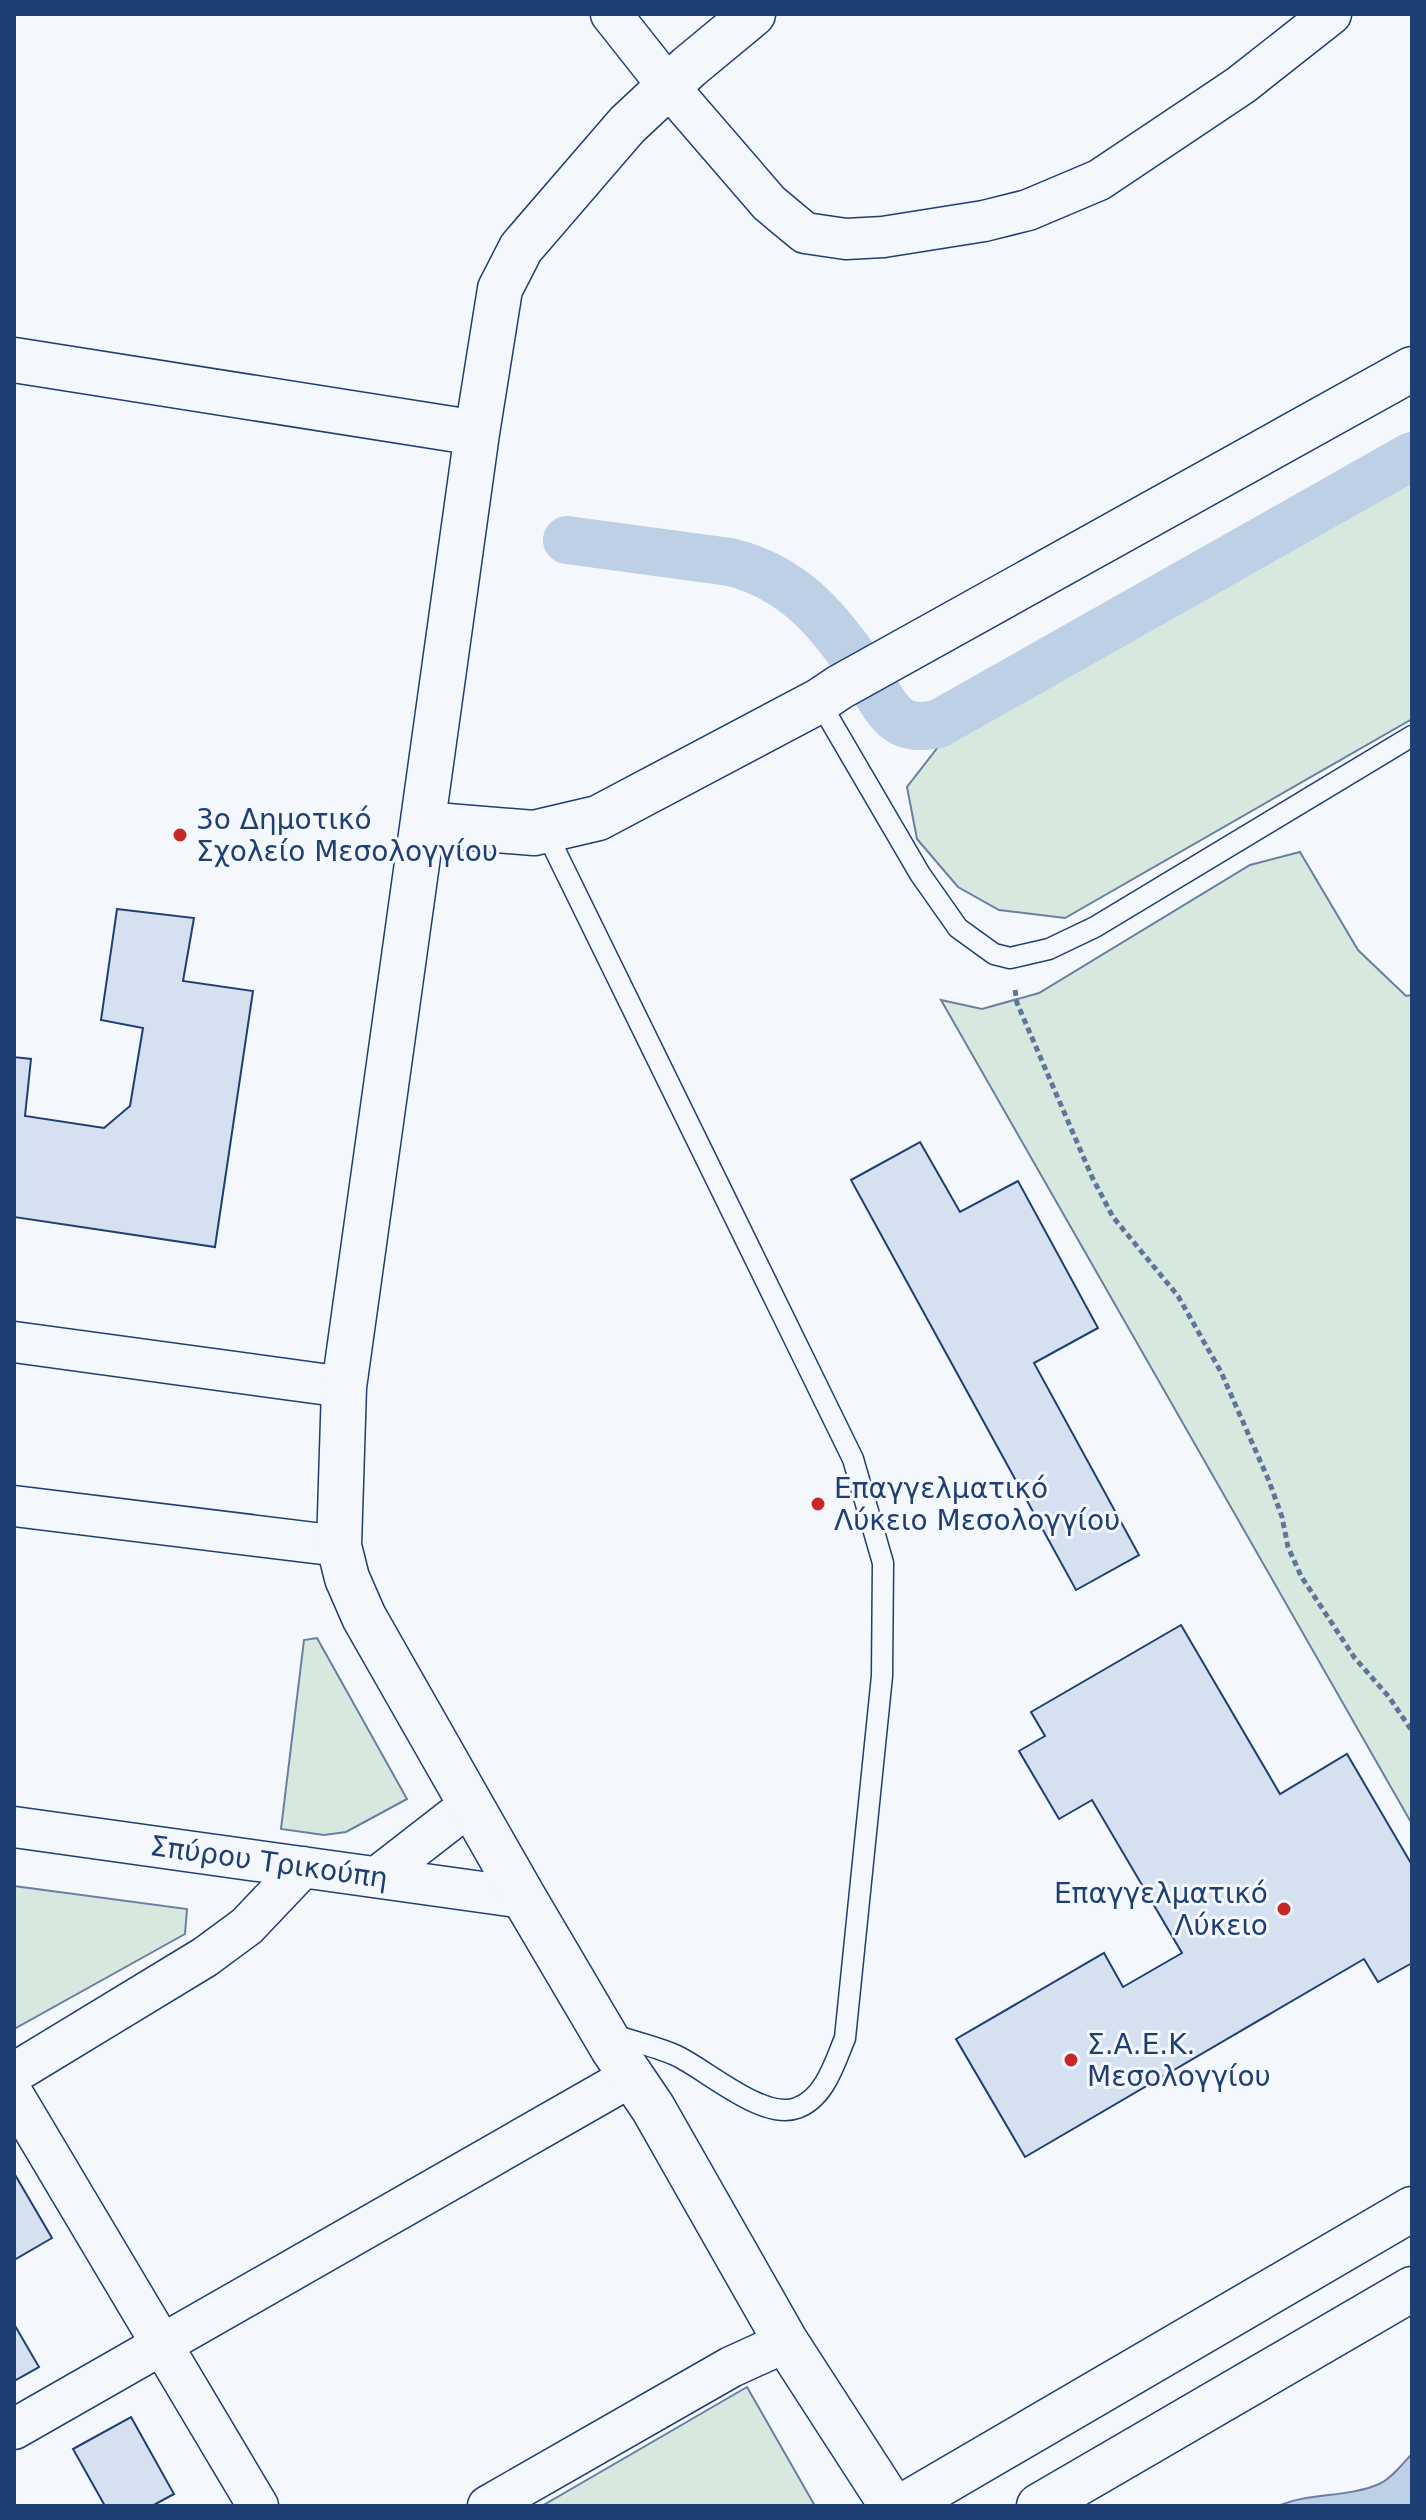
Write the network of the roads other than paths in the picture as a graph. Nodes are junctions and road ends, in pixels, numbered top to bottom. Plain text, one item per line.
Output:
1 (611, 14) edge
2 (753, 14) edge
3 (1331, 14) edge
4 (668, 86) junction
5 (14, 360) edge
6 (1412, 369) edge
7 (477, 433) junction
8 (829, 694) junction
9 (1412, 736) edge
10 (423, 824) junction
11 (546, 832) junction
12 (14, 1342) edge
13 (344, 1387) junction
14 (14, 1506) edge
15 (339, 1546) junction
16 (471, 1804) junction
17 (14, 1827) edge
18 (303, 1867) junction
19 (377, 1877) junction
20 (524, 1898) junction
21 (606, 2033) junction
22 (14, 2073) edge
23 (632, 2076) junction
24 (14, 2096) edge
25 (1412, 2209) edge
26 (1412, 2289) edge
27 (786, 2342) junction
28 (163, 2344) junction
29 (14, 2429) edge
30 (258, 2506) edge
31 (488, 2506) edge
32 (892, 2506) edge
33 (903, 2506) edge
34 (1039, 2506) edge

1 - 4 street
2 - 4 street
3 - 4 street
4 - 7 street
5 - 7 street
6 - 8 street
7 - 10 street
8 - 9 lane
8 - 11 street
10 - 11 street
10 - 13 street
11 - 21 lane
12 - 13 street
13 - 15 street
14 - 15 street
15 - 16 street
16 - 19 street
16 - 20 street
17 - 18 street, Σπύρου Τρικούπη
18 - 19 street, Σπύρου Τρικούπη
18 - 22 street
19 - 20 street, Σπύρου Τρικούπη
20 - 21 street
21 - 23 street
23 - 27 street
23 - 28 street
24 - 28 street
25 - 33 street
26 - 34 street
27 - 31 street
27 - 32 street
28 - 29 street
28 - 30 street

